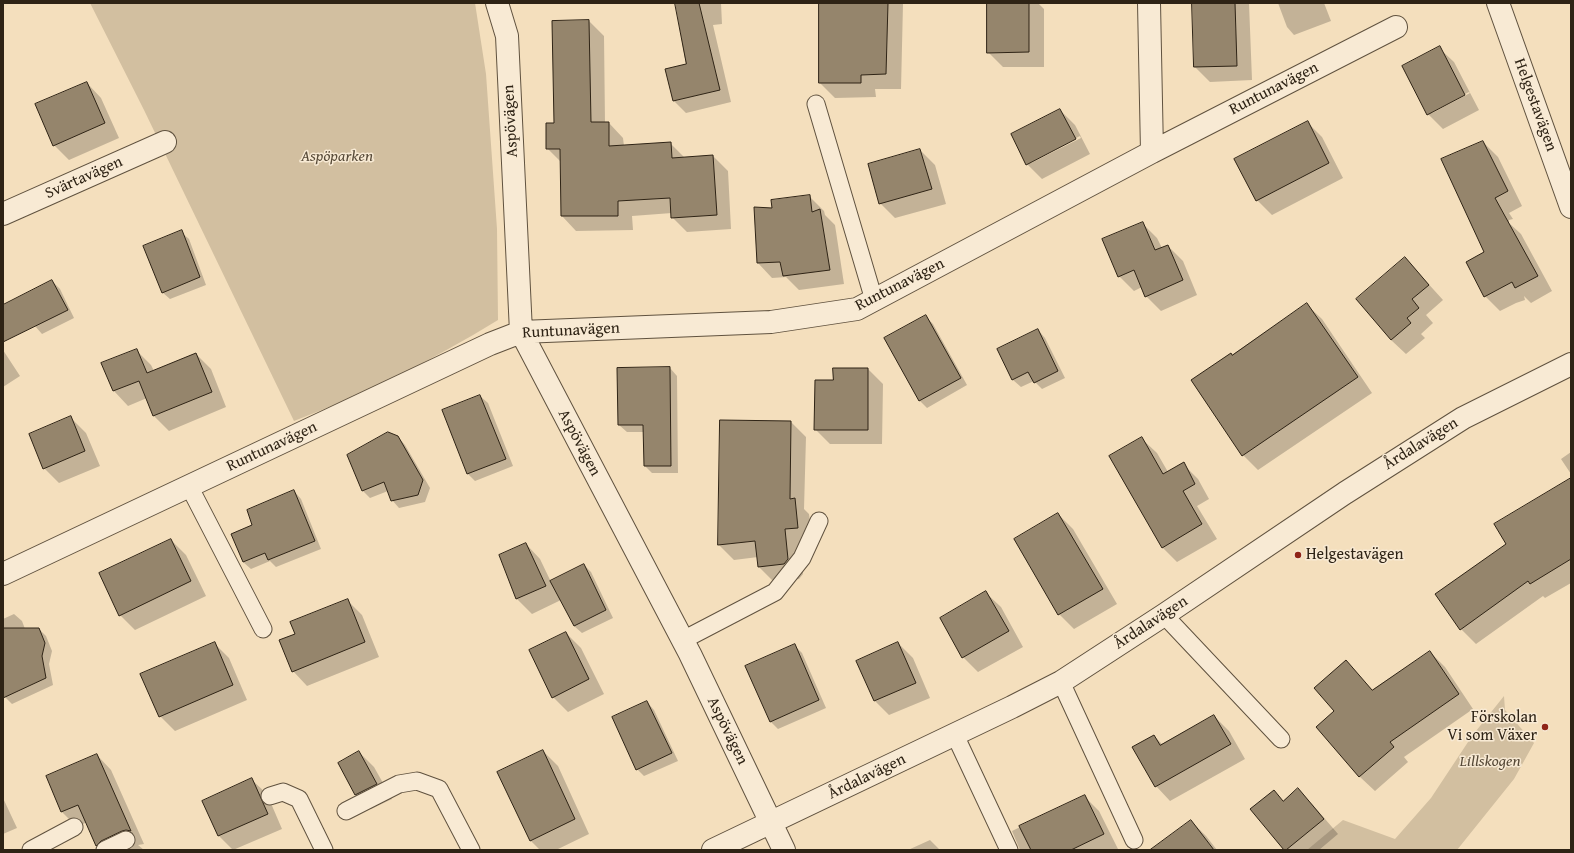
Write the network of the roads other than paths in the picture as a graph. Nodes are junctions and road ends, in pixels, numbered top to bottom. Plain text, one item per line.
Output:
1 (496, 3) edge
2 (1149, 3) edge
3 (1498, 3) edge
4 (1396, 27) dead end
5 (816, 104) dead end
6 (165, 142) dead end
7 (1152, 152) junction
8 (1571, 207) edge
9 (3, 214) edge
10 (874, 300) junction
11 (521, 332) junction
12 (1571, 364) edge
13 (189, 486) junction
14 (819, 521) dead end
15 (3, 574) edge
16 (1164, 615) junction
17 (263, 630) dead end
18 (683, 640) junction
19 (1061, 682) junction
20 (955, 735) junction
21 (1281, 739) dead end
22 (270, 796) dead end
23 (346, 811) dead end
24 (771, 823) junction
25 (74, 827) dead end
26 (126, 840) dead end
27 (1134, 840) dead end
28 (31, 850) edge
29 (105, 850) edge
30 (324, 850) edge
31 (471, 850) edge
32 (713, 850) edge
33 (784, 850) edge
34 (1009, 850) edge

1 - 11 street, Aspövägen
2 - 7 street
3 - 8 street, Helgestavägen
4 - 7 street, Runtunavägen
5 - 10 lane
6 - 9 street, Svärtavägen
7 - 10 street, Runtunavägen
10 - 11 street, Runtunavägen
11 - 13 street, Runtunavägen
11 - 18 street, Aspövägen
12 - 16 street, Årdalavägen
13 - 15 street, Runtunavägen
13 - 17 lane
14 - 18 lane
16 - 19 street, Årdalavägen
16 - 21 lane
18 - 24 street, Aspövägen
19 - 20 street, Årdalavägen
19 - 27 lane
20 - 24 street, Årdalavägen
20 - 34 lane
22 - 30 lane
23 - 31 lane
24 - 32 street, Årdalavägen
24 - 33 street, Aspövägen
25 - 28 lane
26 - 29 lane

